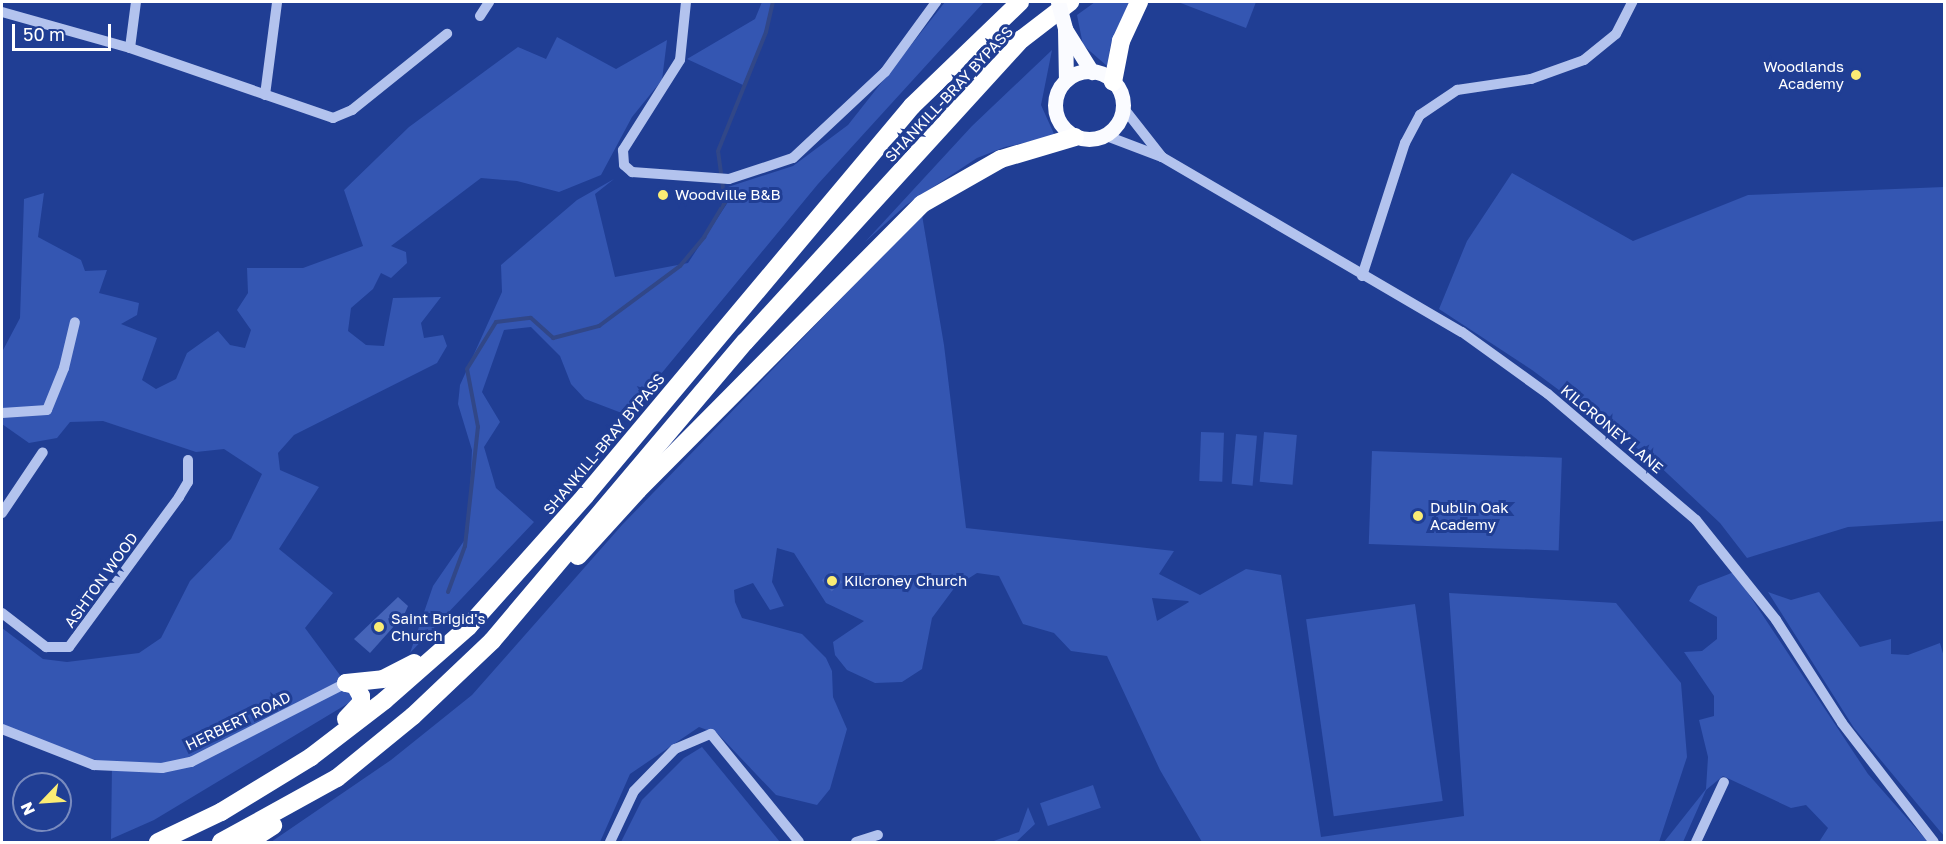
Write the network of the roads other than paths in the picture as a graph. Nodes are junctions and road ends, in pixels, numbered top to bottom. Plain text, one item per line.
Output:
1 (136, 2) edge
2 (277, 2) edge
3 (489, 2) edge
4 (686, 2) edge
5 (936, 2) edge
6 (1020, 2) edge
7 (1058, 2) edge
8 (1070, 2) edge
9 (1140, 2) edge
10 (1632, 2) edge
11 (2, 12) edge
12 (480, 16) dead end
13 (1065, 29) junction
14 (447, 34) dead end
15 (130, 48) junction
16 (1092, 72) junction
17 (1066, 80) junction
18 (1113, 82) junction
19 (265, 95) junction
20 (1122, 106) junction
21 (1104, 135) junction
22 (1075, 136) junction
23 (1162, 157) junction
24 (802, 234) junction
25 (1362, 276) junction
26 (75, 322) dead end
27 (2, 413) edge
28 (43, 452) dead end
29 (188, 460) dead end
30 (2, 513) edge
31 (2, 612) edge
32 (492, 641) junction
33 (346, 683) junction
34 (2, 729) edge
35 (337, 778) junction
36 (1724, 782) dead end
37 (878, 835) dead end
38 (149, 843) edge
39 (158, 843) edge
40 (221, 843) edge
41 (248, 843) edge
42 (610, 843) edge
43 (800, 843) edge
44 (856, 843) edge
45 (1696, 843) edge
46 (1934, 843) edge

1 - 15 street
2 - 19 street
3 - 12 street
4 - 5 street
6 - 24 highway, SHANKILL-BRAY BYPASS
7 - 13 main road, bridge
8 - 32 highway, SHANKILL-BRAY BYPASS
9 - 18 highway
10 - 25 street
11 - 15 street
13 - 16 main road
13 - 17 main road
14 - 19 street
15 - 19 street
16 - 17 main road
16 - 18 main road
17 - 22 main road
18 - 20 main road
20 - 21 main road
20 - 23 street, KILCRONEY LANE
21 - 22 main road
21 - 23 street, KILCRONEY LANE
22 - 32 highway
23 - 25 street, KILCRONEY LANE
24 - 33 highway
24 - 39 highway, SHANKILL-BRAY BYPASS
25 - 46 street, KILCRONEY LANE
26 - 27 street
28 - 30 street
29 - 31 street, ASHTON WOOD
32 - 35 highway, SHANKILL-BRAY BYPASS
33 - 34 street, HERBERT ROAD
33 - 38 highway
35 - 40 highway, SHANKILL-BRAY BYPASS
35 - 41 highway
36 - 45 street
37 - 44 street
42 - 43 street

